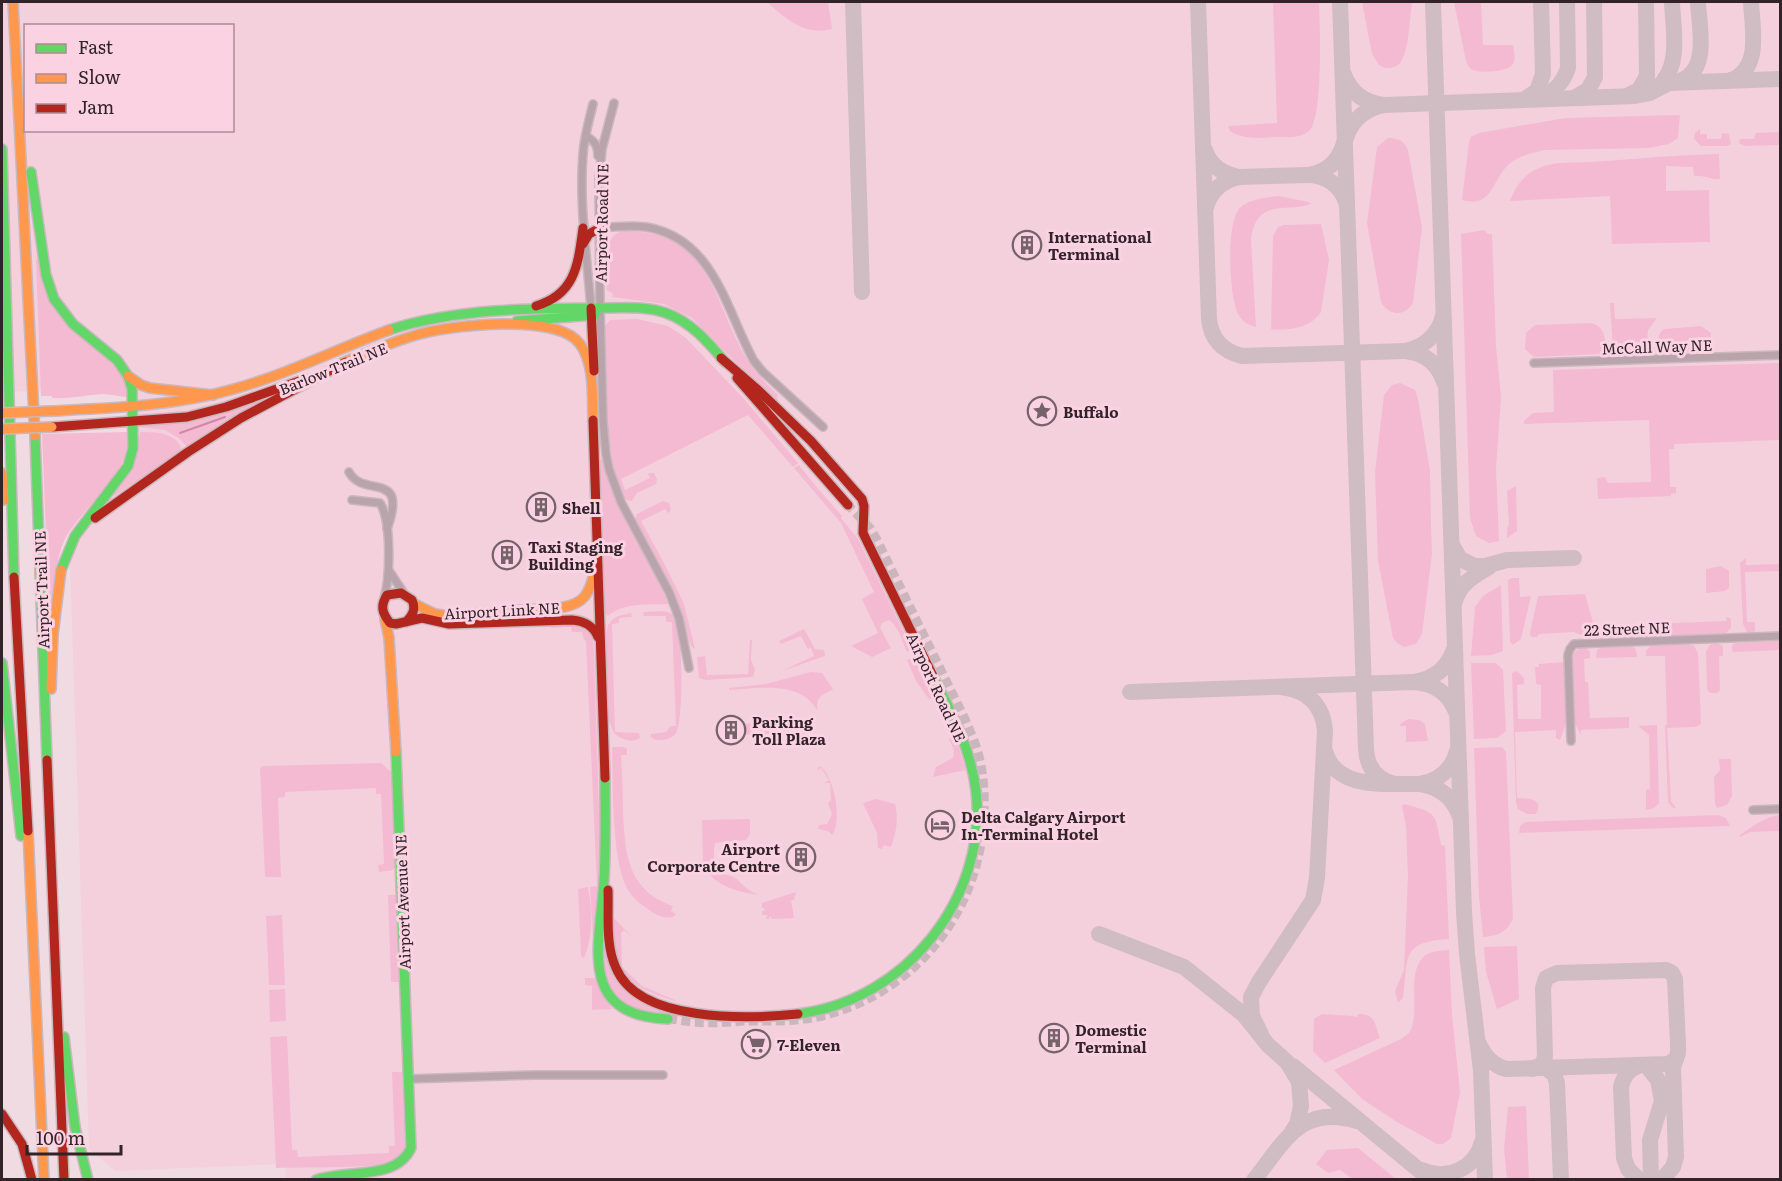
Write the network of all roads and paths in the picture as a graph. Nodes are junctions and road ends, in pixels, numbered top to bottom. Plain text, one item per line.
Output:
1 (13, 2) edge
2 (614, 103) dead end
3 (593, 104) dead end
4 (586, 136) junction
5 (22, 139) junction
6 (2, 149) edge
7 (599, 180) junction
8 (583, 228) junction
9 (600, 228) junction
10 (585, 239) junction
11 (579, 258) junction
12 (594, 311) junction
13 (504, 312) junction
14 (496, 324) junction
15 (1780, 355) edge
16 (721, 358) junction
17 (346, 362) junction
18 (1534, 363) dead end
19 (128, 376) junction
20 (213, 394) junction
21 (132, 407) junction
22 (2, 413) edge
23 (133, 422) junction
24 (593, 422) junction
25 (824, 427) dead end
26 (2, 429) edge
27 (349, 472) dead end
28 (2, 473) edge
29 (352, 500) dead end
30 (848, 505) tunnel mouth
31 (84, 525) junction
32 (387, 529) junction
33 (597, 560) junction
34 (389, 571) junction
35 (403, 592) junction
36 (384, 599) junction
37 (413, 603) junction
38 (534, 609) junction
39 (15, 618) junction
40 (386, 619) junction
41 (403, 623) junction
42 (469, 623) junction
43 (1780, 636) edge
44 (600, 645) junction
45 (391, 656) junction
46 (2, 663) edge
47 (689, 668) dead end
48 (1571, 741) dead end
49 (47, 796) junction
50 (1780, 809) edge
51 (1753, 810) dead end
52 (605, 867) junction
53 (32, 902) junction
54 (54, 964) junction
55 (668, 1019) tunnel mouth
56 (663, 1075) dead end
57 (408, 1079) junction
58 (2, 1113) edge
59 (342, 1178) edge
60 (32, 1179) edge
61 (44, 1179) edge
62 (64, 1179) edge
63 (88, 1179) edge
64 (316, 1179) edge

1 - 5 main road, Airport Trail NE
2 - 7 street, Airport Road NE
3 - 4 street
4 - 7 street
4 - 8 street
5 - 19 main road
5 - 49 main road, Airport Trail NE
6 - 39 main road, Airport Trail NE
7 - 9 street, Airport Road NE
8 - 10 street
8 - 11 main road
9 - 10 main road
9 - 12 street, Airport Road NE
9 - 25 street
10 - 11 main road
10 - 12 street
11 - 13 main road
12 - 13 main road, Barlow Trail NE
12 - 14 main road
12 - 16 main road, Airport Road NE
12 - 24 main road
12 - 47 street, Airport Road NE
13 - 20 main road, Barlow Trail NE
14 - 17 main road, Barlow Trail NE
14 - 24 main road, Barlow Trail NE
15 - 18 street, McCall Way NE
16 - 30 main road, Airport Road NE
16 - 52 main road, Airport Road NE
17 - 23 main road, Barlow Trail NE
17 - 31 main road
19 - 20 main road
19 - 21 main road
20 - 21 main road, Barlow Trail NE
21 - 22 main road, Barlow Trail NE, bridge
21 - 23 main road
23 - 26 main road, Barlow Trail NE, bridge
23 - 31 main road
24 - 33 main road, Airport Road NE
27 - 32 street
28 - 39 main road
29 - 32 street
31 - 49 main road
32 - 34 street
33 - 38 main road, Airport Link NE
33 - 44 main road, Airport Road NE
34 - 35 street
34 - 36 street
35 - 36 main road
35 - 37 main road
36 - 40 main road
37 - 38 main road, Airport Link NE
37 - 41 main road
38 - 42 main road
39 - 53 main road, Airport Trail NE
40 - 41 main road
40 - 45 main road, Airport Avenue NE
41 - 42 main road, Airport Link NE
41 - 45 main road, Airport Avenue NE
42 - 44 main road, Airport Link NE
43 - 48 street, 22 Street NE
44 - 52 main road, Airport Road NE
45 - 57 main road, Airport Avenue NE
46 - 53 main road
49 - 54 main road, Airport Trail NE
50 - 51 street
52 - 55 main road, Airport Road NE
53 - 61 main road, Airport Trail NE
54 - 62 main road, Airport Trail NE
54 - 63 main road
56 - 57 street
57 - 59 main road, Airport Avenue NE
58 - 60 main road
59 - 64 main road

